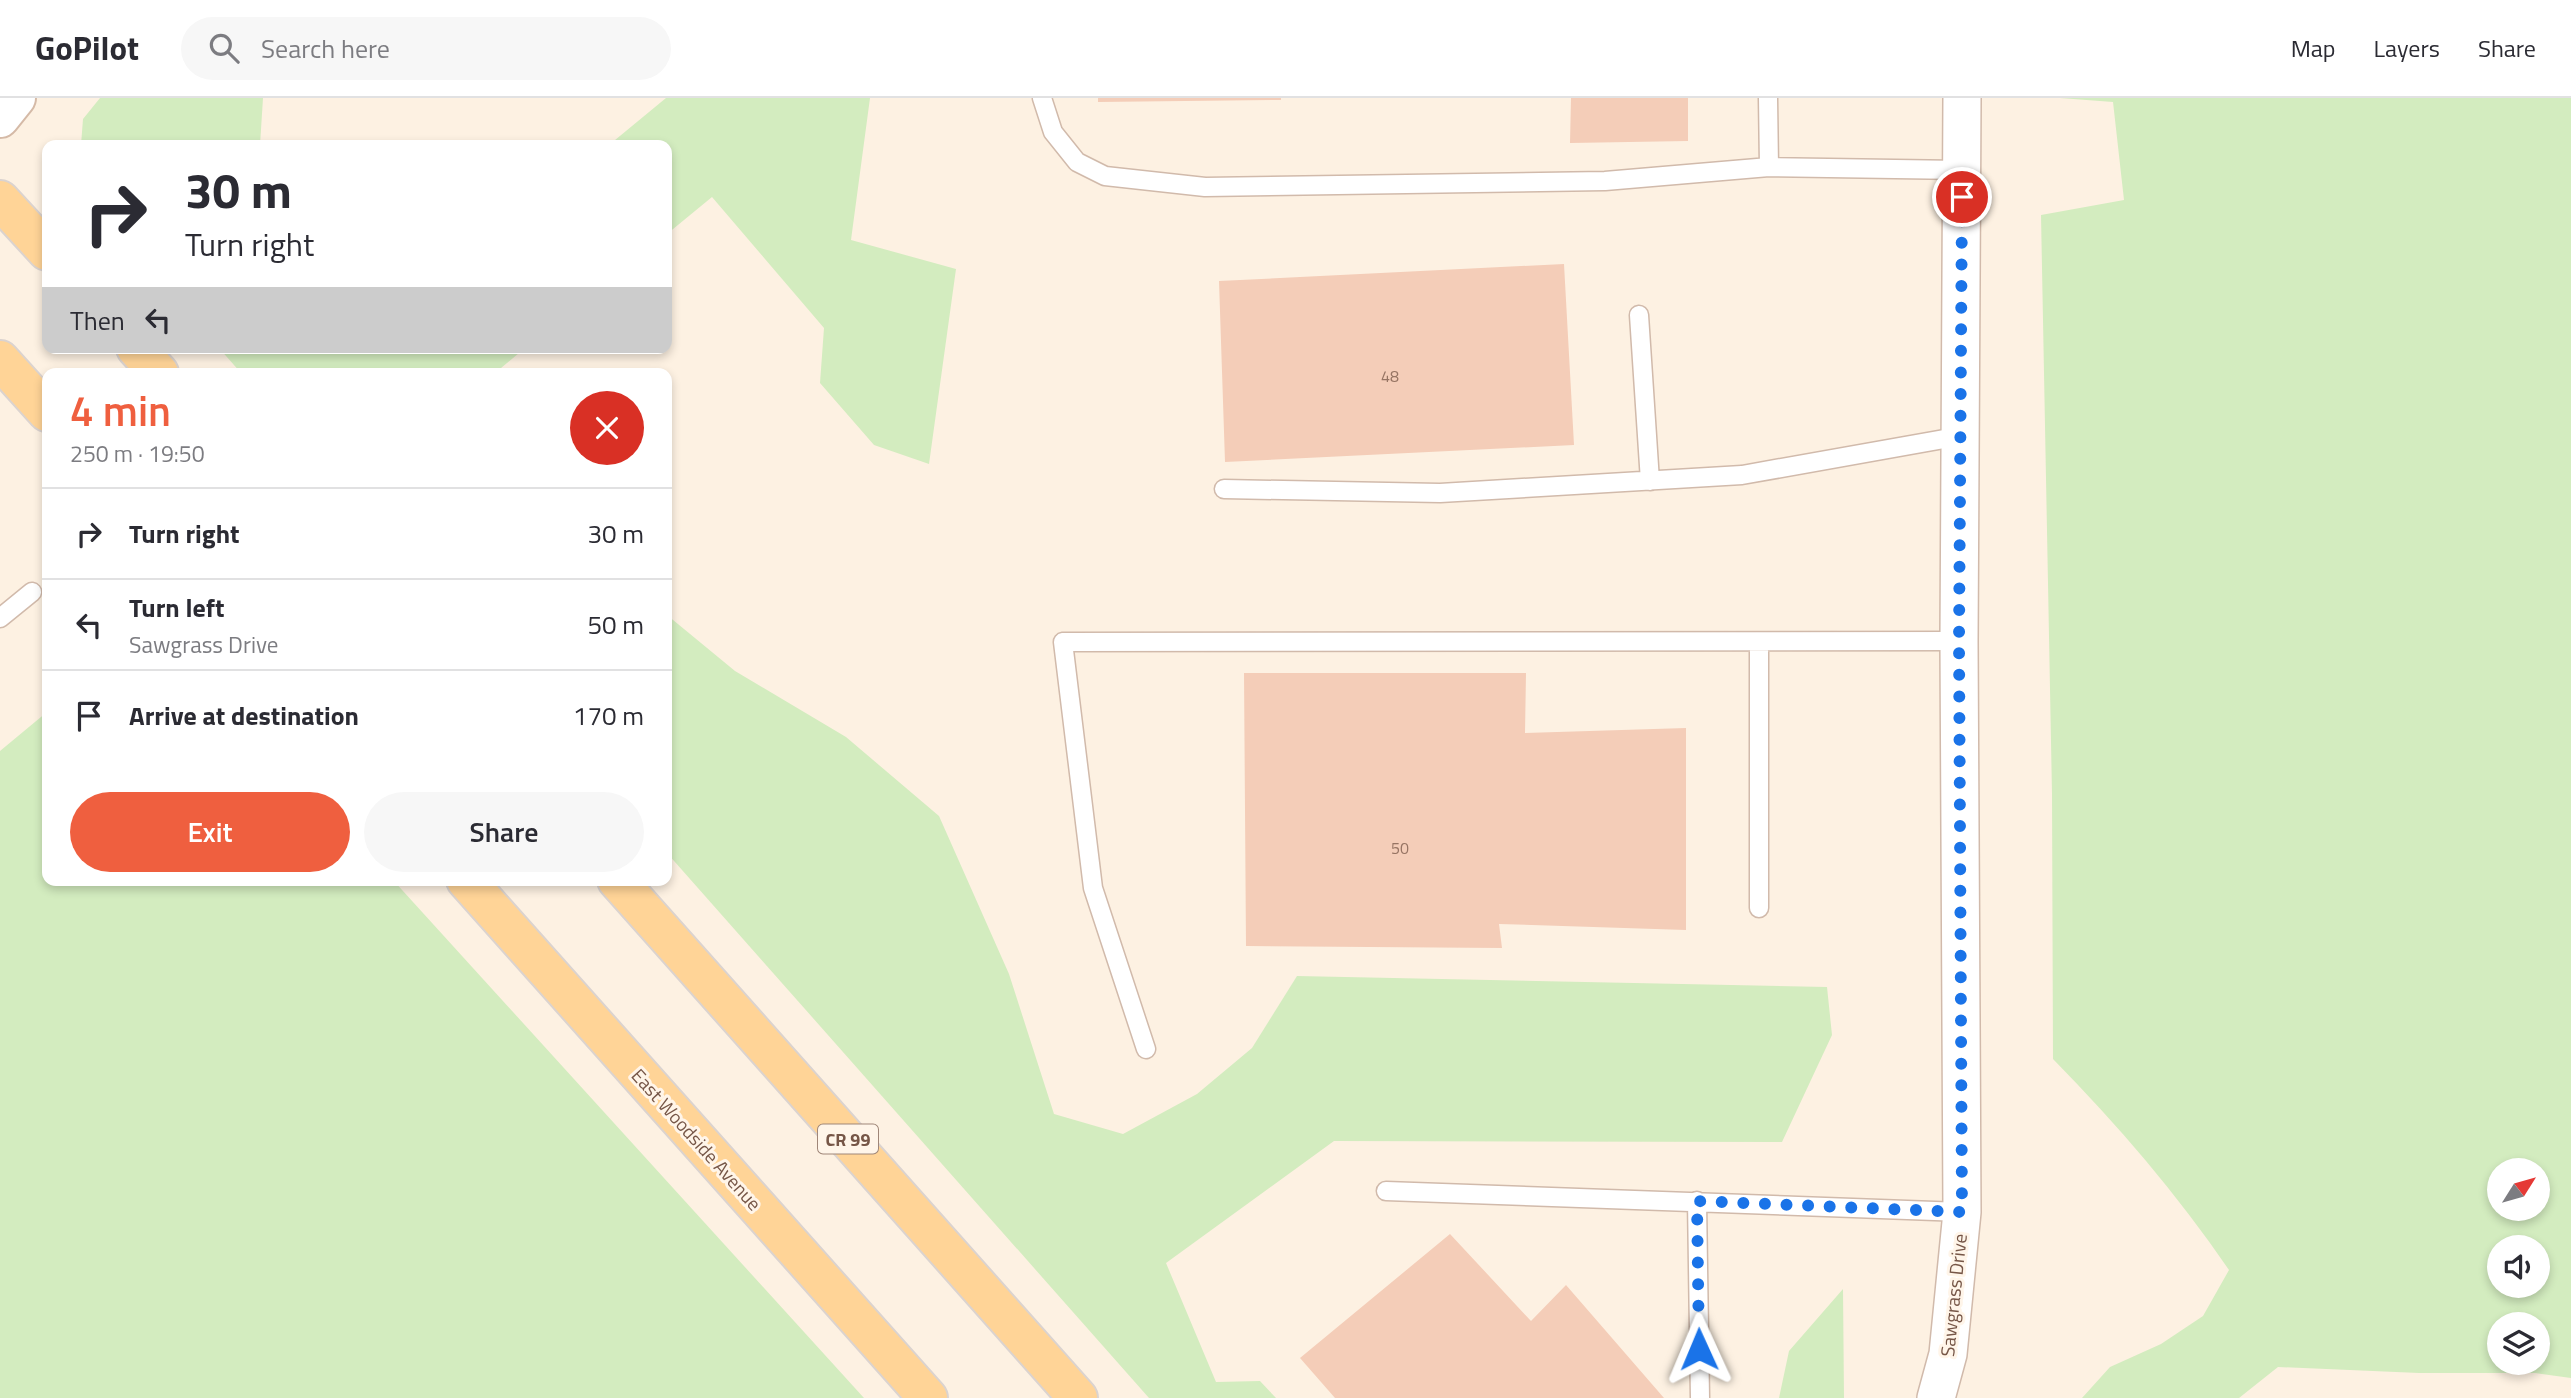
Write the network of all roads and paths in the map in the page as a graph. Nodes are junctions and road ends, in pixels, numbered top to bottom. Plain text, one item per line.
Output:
1 (16, 98) edge
2 (1042, 98) edge
3 (1768, 98) edge
4 (1962, 98) edge
5 (0, 118) edge
6 (1769, 167) junction
7 (1962, 170) junction
8 (0, 200) edge
9 (42, 246) edge
10 (1639, 316) dead end
11 (142, 354) edge
12 (0, 360) edge
13 (154, 368) edge
14 (42, 406) edge
15 (1961, 436) junction
16 (1650, 481) junction
17 (1224, 489) dead end
18 (32, 592) dead end
19 (0, 618) edge
20 (1959, 641) junction
21 (1759, 642) junction
22 (471, 886) edge
23 (622, 886) edge
24 (1759, 908) dead end
25 (1146, 1049) dead end
26 (1386, 1191) dead end
27 (1697, 1201) junction
28 (1962, 1212) junction
29 (928, 1398) edge
30 (1078, 1398) edge
31 (1700, 1398) edge
32 (1937, 1398) edge

1 - 5 main road
2 - 6 lane
3 - 6 lane
4 - 7 street, Sawgrass Drive
6 - 7 lane
7 - 15 street, Sawgrass Drive
8 - 9 main road
10 - 16 lane
11 - 13 main road
12 - 14 main road
15 - 16 lane
15 - 20 street, Sawgrass Drive
16 - 17 lane
18 - 19 lane
20 - 21 lane
20 - 28 street, Sawgrass Drive
21 - 24 lane
21 - 25 lane
22 - 29 main road, East Woodside Avenue
23 - 30 main road, CR 99
26 - 27 lane
27 - 28 lane
27 - 31 lane
28 - 32 street, Sawgrass Drive

